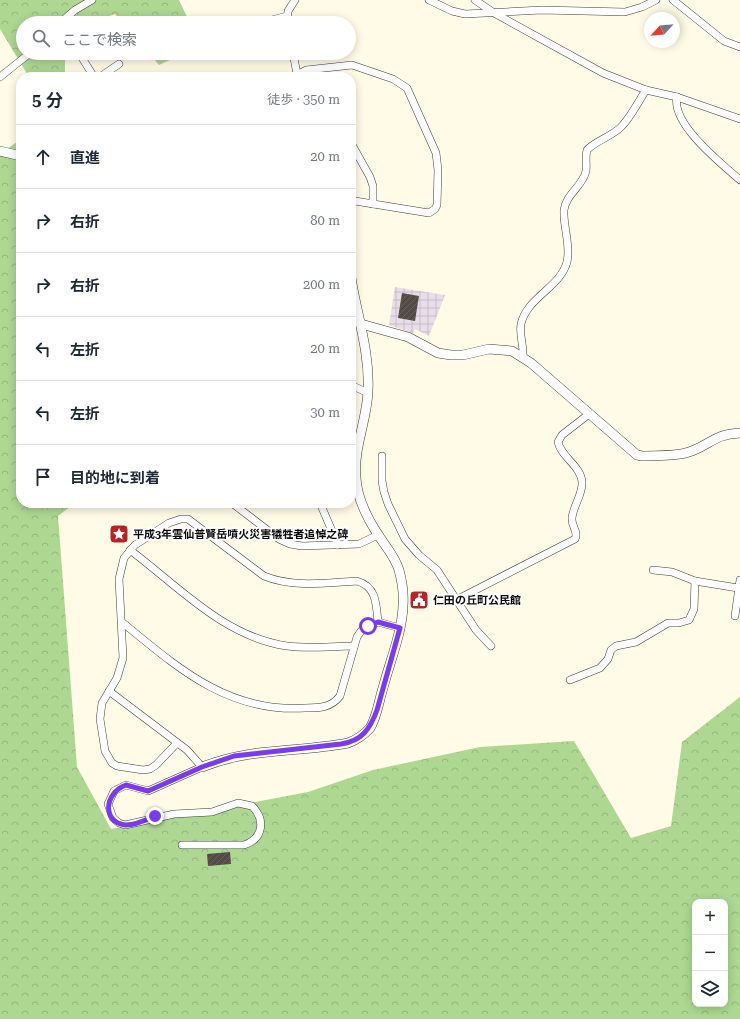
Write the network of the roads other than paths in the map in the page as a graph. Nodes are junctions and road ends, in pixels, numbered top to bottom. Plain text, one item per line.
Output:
1 (92, 0) edge
2 (295, 0) edge
3 (429, 0) edge
4 (475, 0) edge
5 (656, 0) edge
6 (673, 0) edge
7 (494, 13) junction
8 (71, 16) edge
9 (289, 16) edge
10 (740, 46) edge
11 (21, 60) edge
12 (83, 60) edge
13 (294, 60) edge
14 (119, 64) dead end
15 (91, 72) edge
16 (107, 72) edge
17 (297, 72) edge
18 (309, 72) edge
19 (0, 77) edge
20 (646, 90) junction
21 (677, 97) junction
22 (740, 119) edge
23 (0, 151) edge
24 (356, 152) edge
25 (16, 155) edge
26 (740, 180) edge
27 (356, 201) edge
28 (373, 204) junction
29 (356, 301) edge
30 (356, 322) edge
31 (361, 324) junction
32 (523, 357) junction
33 (356, 387) edge
34 (368, 392) junction
35 (589, 414) junction
36 (740, 433) edge
37 (382, 456) dead end
38 (239, 508) edge
39 (322, 508) edge
40 (378, 535) junction
41 (338, 545) junction
42 (130, 550) junction
43 (653, 570) dead end
44 (695, 581) junction
45 (739, 584) edge
46 (456, 600) junction
47 (735, 616) dead end
48 (378, 622) junction
49 (123, 624) junction
50 (400, 628) junction
51 (354, 646) junction
52 (491, 646) dead end
53 (570, 680) dead end
54 (109, 691) junction
55 (177, 743) junction
56 (202, 767) junction
57 (182, 845) dead end

1 - 8 street
2 - 9 street
3 - 7 street
4 - 7 street
5 - 7 street
6 - 10 street
7 - 20 street
11 - 19 street
12 - 15 street
13 - 17 street
14 - 16 street
18 - 28 street
20 - 21 street
20 - 32 street
21 - 22 street
21 - 26 street
23 - 25 street
24 - 28 street
27 - 28 street
29 - 31 street
30 - 31 street
31 - 32 street
31 - 34 street
32 - 35 street
33 - 34 street
34 - 40 street
35 - 36 street
35 - 46 street
37 - 46 street
38 - 41 street
39 - 41 street
40 - 41 street
40 - 50 street
42 - 48 street
42 - 49 street
42 - 51 street
43 - 44 street
44 - 45 street
44 - 53 street
45 - 47 street
46 - 52 street
48 - 50 street
48 - 51 street
49 - 51 street
49 - 54 street
50 - 56 street
54 - 55 street
54 - 55 street
55 - 56 street
56 - 57 street

